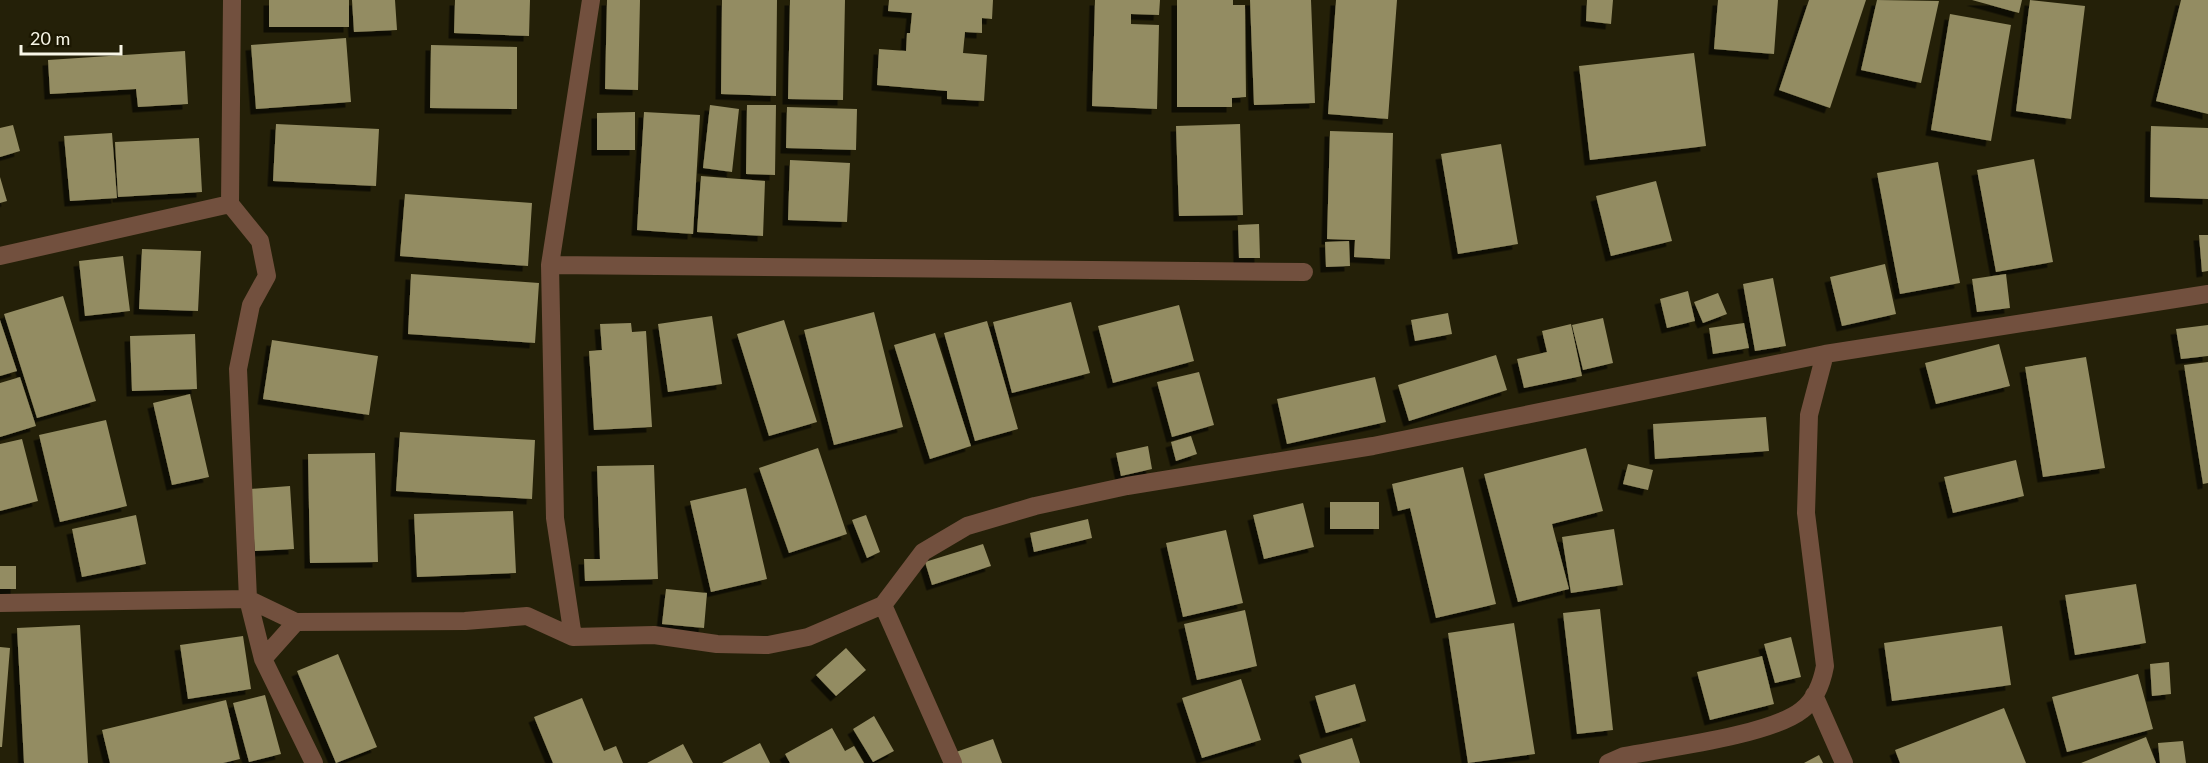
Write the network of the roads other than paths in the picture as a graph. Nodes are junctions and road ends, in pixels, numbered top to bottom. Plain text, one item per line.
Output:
1 (232, 0) edge
2 (591, 0) edge
3 (230, 204) junction
4 (0, 256) edge
5 (549, 265) junction
6 (1304, 272) dead end
7 (2208, 294) edge
8 (1825, 354) junction
9 (248, 599) junction
10 (0, 603) edge
11 (883, 605) junction
12 (296, 622) junction
13 (573, 637) junction
14 (263, 659) junction
15 (1814, 695) junction
16 (314, 763) edge
17 (953, 763) edge
18 (1608, 763) edge
19 (1844, 763) edge

1 - 3 street
2 - 5 street
3 - 4 street
3 - 9 street
5 - 6 street
5 - 13 street
7 - 8 street
8 - 11 street
8 - 15 street
9 - 10 street
9 - 12 street
9 - 14 street
11 - 13 street
11 - 17 street
12 - 13 street
12 - 14 street
14 - 16 street
15 - 18 street
15 - 19 street

